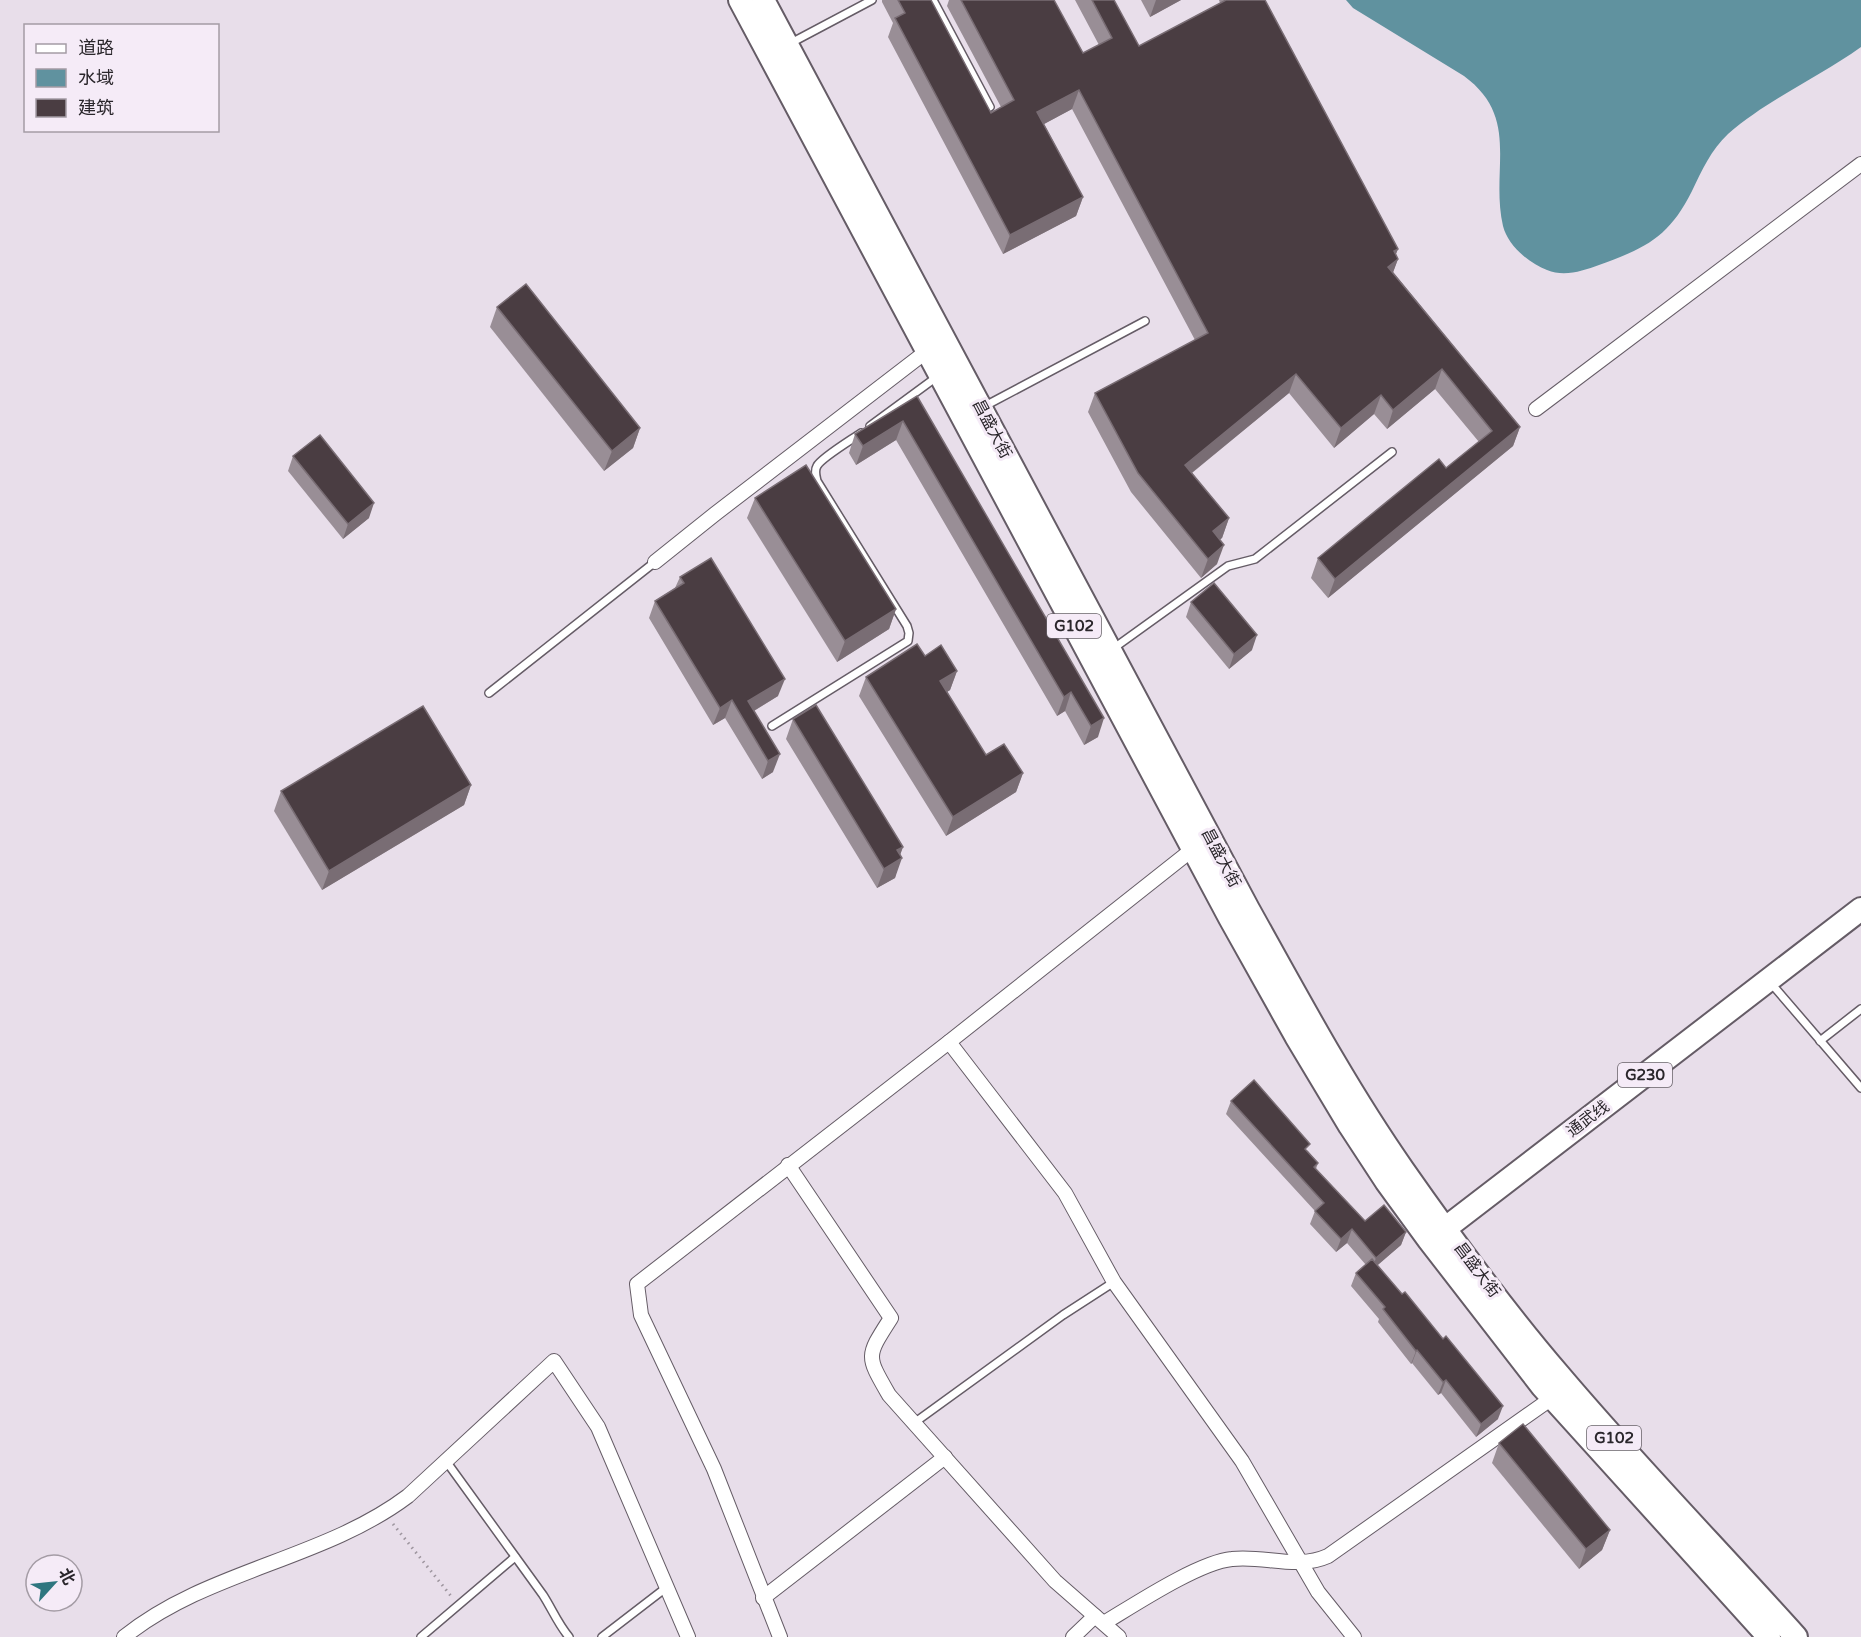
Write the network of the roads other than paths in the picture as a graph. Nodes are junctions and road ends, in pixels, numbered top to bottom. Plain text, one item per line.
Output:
1 (740, 0) edge
2 (763, 0) edge
3 (872, 0) edge
4 (933, 0) edge
5 (787, 45) junction
6 (990, 107) edge
7 (1861, 164) edge
8 (1145, 321) dead end
9 (927, 351) junction
10 (940, 375) junction
11 (981, 408) junction
12 (1536, 409) dead end
13 (1392, 452) dead end
14 (655, 562) joint
15 (1110, 650) junction
16 (489, 693) dead end
17 (772, 726) dead end
18 (1193, 849) junction
19 (1861, 909) edge
20 (1769, 980) junction
21 (1861, 1009) edge
22 (1820, 1041) junction
23 (949, 1042) junction
24 (1861, 1088) edge
25 (788, 1165) junction
26 (1437, 1234) junction
27 (1114, 1281) junction
28 (1552, 1398) junction
29 (914, 1423) junction
30 (945, 1457) junction
31 (446, 1461) junction
32 (515, 1557) junction
33 (1301, 1562) junction
34 (667, 1587) junction
35 (763, 1598) junction
36 (1100, 1620) junction
37 (124, 1637) edge
38 (421, 1637) edge
39 (568, 1637) edge
40 (602, 1637) edge
41 (688, 1637) edge
42 (780, 1637) edge
43 (1073, 1637) edge
44 (1119, 1637) edge
45 (1354, 1637) edge
46 (1769, 1637) edge
47 (1796, 1637) edge

1 - 9 highway, 昌盛大街 / G102
2 - 5 highway, 昌盛大街 / G102
3 - 5 lane
4 - 6 lane
5 - 11 highway, 昌盛大街 / G102
7 - 12 street
8 - 11 lane
9 - 10 highway, 昌盛大街 / G102
9 - 14 street
10 - 17 lane
10 - 18 highway, 昌盛大街 / G102
11 - 15 highway, 昌盛大街 / G102
13 - 15 lane
14 - 16 lane
15 - 26 highway, 昌盛大街 / G102
18 - 23 street
18 - 26 highway, 昌盛大街 / G102
19 - 20 highway, 通武线 / G230
20 - 22 lane
20 - 26 highway, 通武线 / G230
21 - 22 lane
22 - 24 lane
23 - 25 street
23 - 27 street
25 - 29 street
25 - 35 street
26 - 28 highway, 昌盛大街 / G102
26 - 47 highway, 昌盛大街 / G102
27 - 29 lane
27 - 33 street
28 - 33 street
28 - 46 highway, 昌盛大街 / G102
29 - 30 street
30 - 35 street
30 - 36 street
31 - 32 lane
31 - 34 street
31 - 37 street
32 - 38 lane
32 - 39 lane
33 - 36 street
33 - 45 street
34 - 40 lane
34 - 41 street
35 - 42 street
36 - 43 street
36 - 44 street

